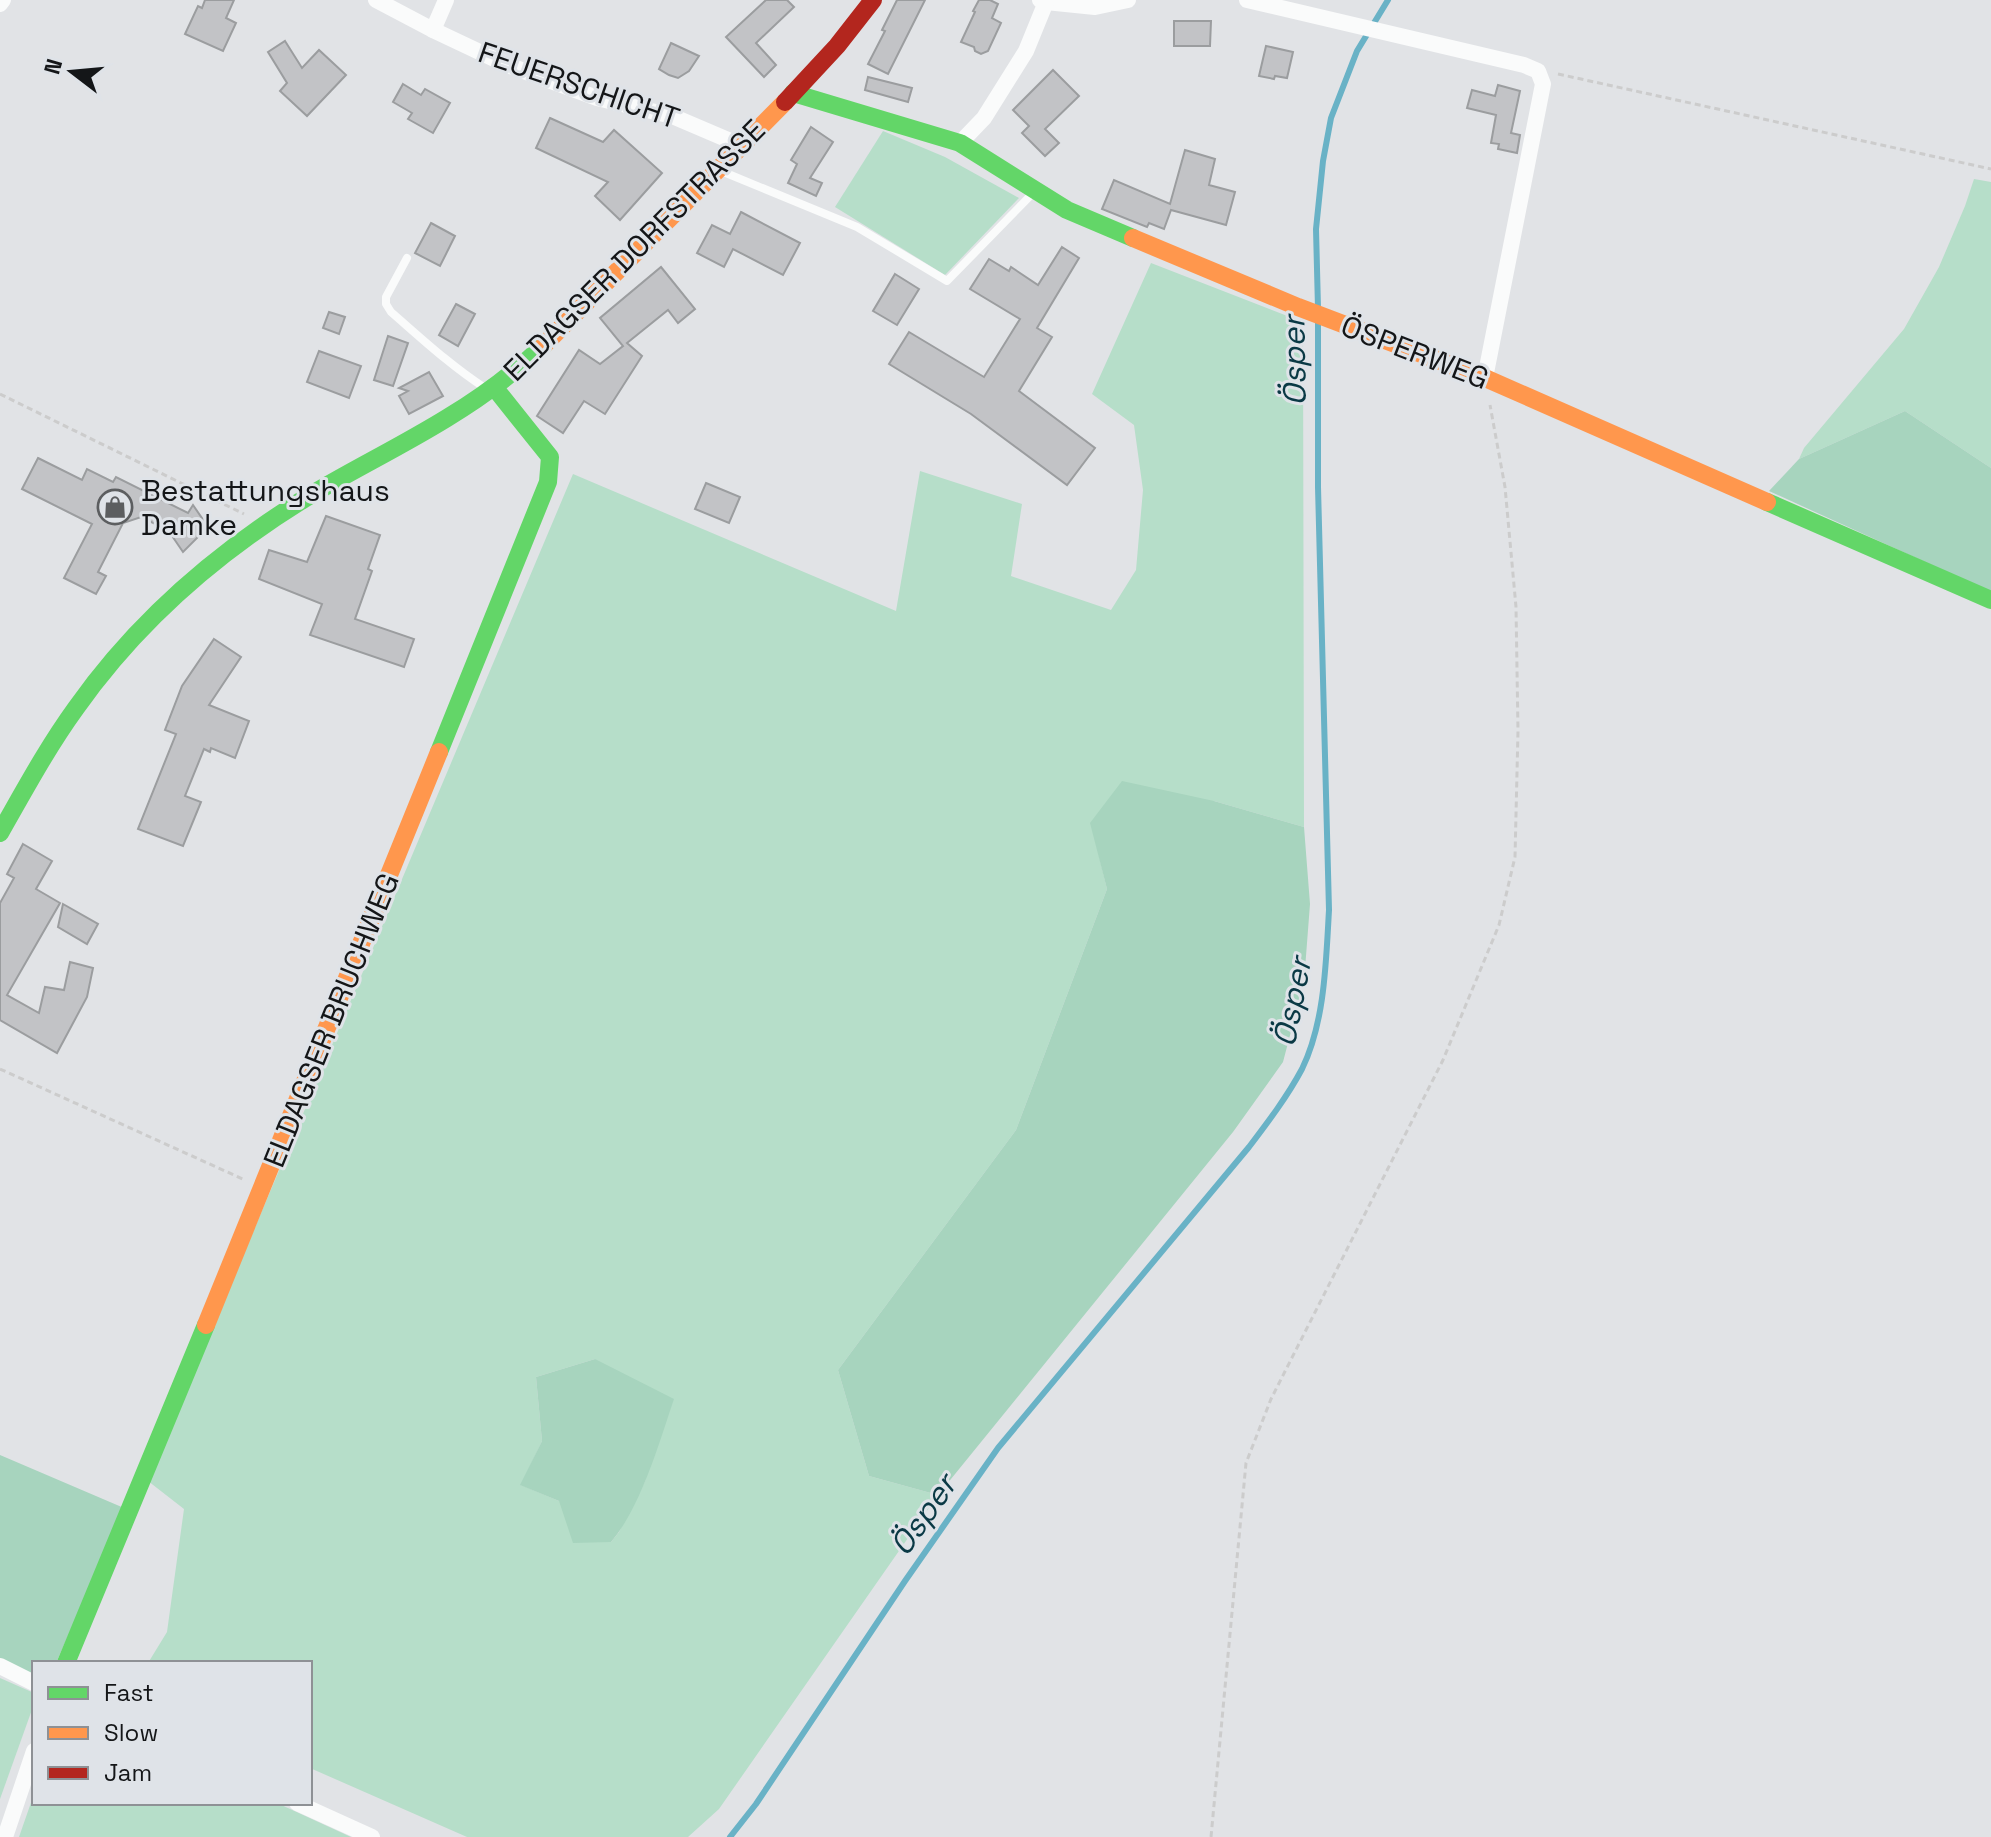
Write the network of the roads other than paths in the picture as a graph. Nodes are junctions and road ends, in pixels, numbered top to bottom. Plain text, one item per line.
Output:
1 (376, 0) edge
2 (446, 0) edge
3 (873, 0) edge
4 (1128, 0) edge
5 (1247, 0) edge
6 (1043, 1) edge
7 (433, 30) junction
8 (793, 93) junction
9 (960, 143) junction
10 (740, 145) junction
11 (717, 169) junction
12 (1036, 190) junction
13 (407, 258) dead end
14 (1485, 378) junction
15 (492, 389) junction
16 (1991, 600) edge
17 (0, 833) edge
18 (67, 1661) edge
19 (0, 1666) edge
20 (32, 1682) edge
21 (32, 1757) edge
22 (301, 1805) edge
23 (5, 1837) edge
24 (372, 1837) edge

1 - 7 street, FEUERSCHICHT
2 - 7 street
3 - 8 street, ELDAGSER DORFSTRASSE
4 - 6 street
5 - 14 street
6 - 9 street
7 - 10 street, FEUERSCHICHT
8 - 9 street, ÖSPERWEG
8 - 10 street, ELDAGSER DORFSTRASSE
9 - 12 street, ÖSPERWEG
10 - 11 street, ELDAGSER DORFSTRASSE
11 - 12 lane
11 - 15 street, ELDAGSER DORFSTRASSE
12 - 14 street, ÖSPERWEG
13 - 15 lane
14 - 16 street, ÖSPERWEG
15 - 17 street, ELDAGSER DORFSTRASSE
15 - 18 street, ELDAGSER BRUCHWEG
19 - 20 street
21 - 23 street
22 - 24 street

